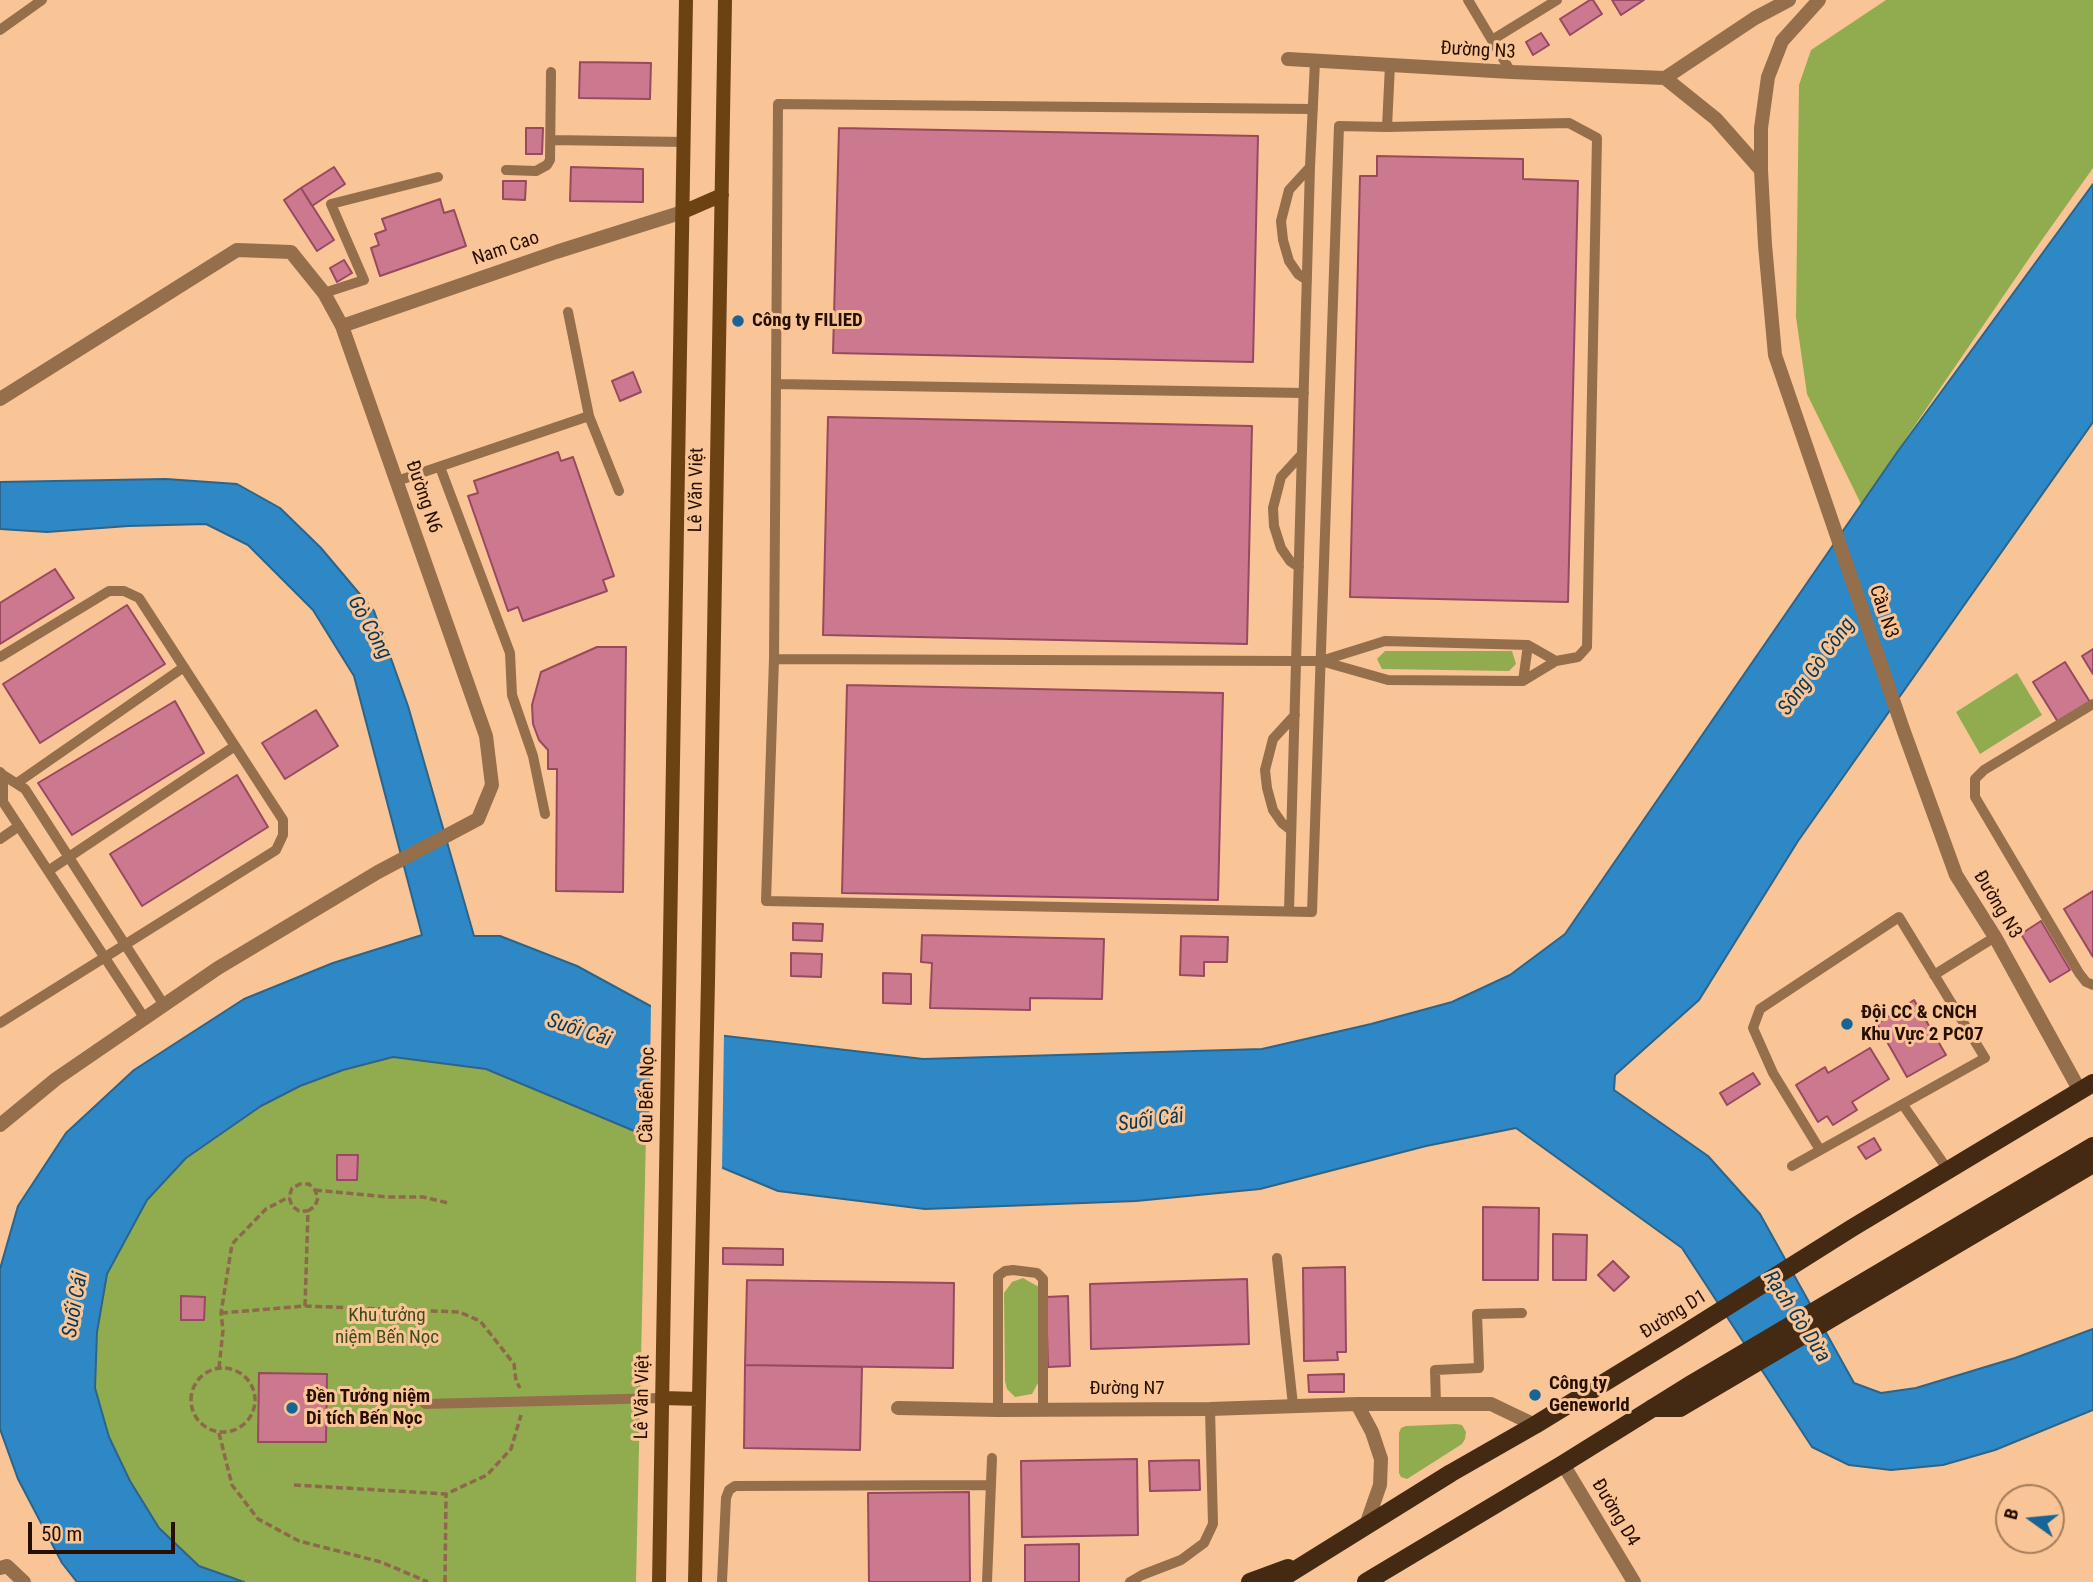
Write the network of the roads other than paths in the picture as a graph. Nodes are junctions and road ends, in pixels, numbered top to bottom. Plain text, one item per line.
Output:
1 (42, 0) edge
2 (687, 0) edge
3 (725, 0) edge
4 (1468, 0) edge
5 (1557, 0) edge
6 (1789, 0) edge
7 (1819, 0) edge
8 (0, 30) edge
9 (1492, 40) junction
10 (1288, 59) dead end
11 (1315, 61) junction
12 (1390, 65) junction
13 (551, 72) dead end
14 (1511, 72) junction
15 (1665, 78) junction
16 (1313, 109) junction
17 (1387, 127) junction
18 (551, 140) junction
19 (684, 142) junction
20 (1310, 167) junction
21 (506, 170) dead end
22 (1761, 170) junction
23 (438, 177) dead end
24 (722, 195) junction
25 (683, 212) junction
26 (1307, 280) junction
27 (324, 293) junction
28 (568, 312) dead end
29 (342, 326) junction
30 (776, 384) junction
31 (1304, 393) junction
32 (0, 399) edge
33 (589, 416) junction
34 (1302, 454) junction
35 (440, 467) junction
36 (397, 481) junction
37 (619, 491) dead end
38 (1299, 567) junction
39 (1528, 645) junction
40 (0, 657) edge
41 (774, 659) junction
42 (1321, 661) junction
43 (1556, 661) junction
44 (1296, 662) junction
45 (184, 667) junction
46 (1523, 681) junction
47 (2093, 704) edge
48 (1295, 715) junction
49 (1903, 729) joint
50 (235, 746) junction
51 (1, 774) edge
52 (17, 783) junction
53 (545, 814) dead end
54 (19, 826) junction
55 (1291, 830) junction
56 (0, 839) edge
57 (69, 856) junction
58 (48, 870) junction
59 (1289, 911) junction
60 (1995, 937) junction
61 (126, 945) junction
62 (105, 958) junction
63 (1934, 975) junction
64 (670, 980) joint
65 (2093, 985) edge
66 (164, 1005) junction
67 (145, 1018) junction
68 (0, 1023) edge
69 (2087, 1087) edge
70 (1903, 1105) junction
71 (0, 1125) edge
72 (2093, 1146) edge
73 (1820, 1150) junction
74 (2093, 1164) edge
75 (1792, 1166) dead end
76 (1948, 1170) junction
77 (666, 1212) joint
78 (1277, 1258) dead end
79 (1878, 1283) junction
80 (1522, 1313) dead end
81 (662, 1398) junction
82 (699, 1399) junction
83 (1357, 1404) junction
84 (1436, 1404) junction
85 (425, 1405) dead end
86 (1293, 1405) junction
87 (898, 1408) dead end
88 (1043, 1409) junction
89 (1210, 1409) junction
90 (998, 1410) junction
91 (1535, 1425) junction
92 (992, 1458) dead end
93 (1563, 1465) junction
94 (990, 1485) junction
95 (1365, 1528) junction
96 (1314, 1558) junction
97 (2, 1563) edge
98 (24, 1582) edge
99 (659, 1582) edge
100 (695, 1582) edge
101 (722, 1582) edge
102 (987, 1582) edge
103 (1130, 1582) edge
104 (1250, 1582) edge
105 (1276, 1582) edge
106 (1366, 1582) edge
107 (1634, 1582) edge

1 - 8 lane
2 - 19 main road, Lê Văn Việt
3 - 24 main road, Lê Văn Việt
4 - 9 lane
5 - 9 lane
6 - 15 street
7 - 22 street
9 - 14 lane
10 - 11 street, Đường N3
11 - 12 street, Đường N3
11 - 16 lane
12 - 14 street, Đường N3
12 - 17 lane
13 - 18 lane
14 - 15 street, Đường N3
15 - 22 street
16 - 20 lane
16 - 30 lane
17 - 42 lane
17 - 43 lane
18 - 19 lane
18 - 21 lane
19 - 25 main road, Lê Văn Việt
20 - 26 lane
20 - 26 lane
22 - 49 street, Cầu N3
23 - 27 lane
24 - 25 main road
24 - 82 main road, Lê Văn Việt
25 - 29 street, Nam Cao
25 - 64 main road, Lê Văn Việt
26 - 31 lane
27 - 29 street, Đường N6
27 - 32 street, Đường N6
28 - 33 lane
29 - 36 street, Đường N6
30 - 31 lane
30 - 41 lane
31 - 34 lane
33 - 35 lane
33 - 37 lane
34 - 38 lane
34 - 38 lane
35 - 36 lane
35 - 53 lane
36 - 66 street, Đường N6
38 - 44 lane
39 - 42 lane
39 - 43 lane
39 - 46 lane
40 - 45 lane
41 - 44 lane
41 - 59 lane
42 - 44 lane
42 - 46 lane
42 - 59 lane
43 - 46 lane
44 - 48 lane
45 - 50 lane
45 - 52 lane
47 - 65 lane
48 - 55 lane
48 - 55 lane
49 - 60 street, Đường N3
50 - 57 lane
50 - 61 lane
51 - 52 lane
51 - 54 lane
52 - 57 lane
54 - 56 lane
54 - 58 lane
55 - 59 lane
57 - 58 lane
57 - 61 lane
58 - 62 lane
60 - 63 lane
60 - 69 street, Đường N3
61 - 62 lane
61 - 66 lane
62 - 67 lane
62 - 68 lane
63 - 70 lane
63 - 73 lane
64 - 77 main road, Cầu Bến Nọc
66 - 67 street
67 - 71 street
69 - 76 main road, Đường D1
70 - 73 lane
70 - 76 lane
72 - 79 main road
73 - 75 lane
74 - 79 main road
76 - 91 main road, Đường D1
77 - 81 main road, Lê Văn Việt
78 - 86 lane
79 - 93 main road
80 - 84 lane
81 - 82 main road
81 - 85 lane
81 - 99 main road, Lê Văn Việt
82 - 100 main road
83 - 84 street, Đường N7
83 - 86 street, Đường N7
83 - 95 street
84 - 91 street, Đường N7
86 - 89 street, Đường N7
87 - 90 street, Đường N7
88 - 89 street, Đường N7
88 - 90 street, Đường N7
88 - 90 lane
89 - 103 lane
91 - 95 main road, Đường D1
92 - 94 lane
93 - 106 main road
93 - 107 street, Đường D4
94 - 101 lane
94 - 102 lane
95 - 96 main road, Đường D1
96 - 104 main road
96 - 105 main road, Đường D1
97 - 98 street

